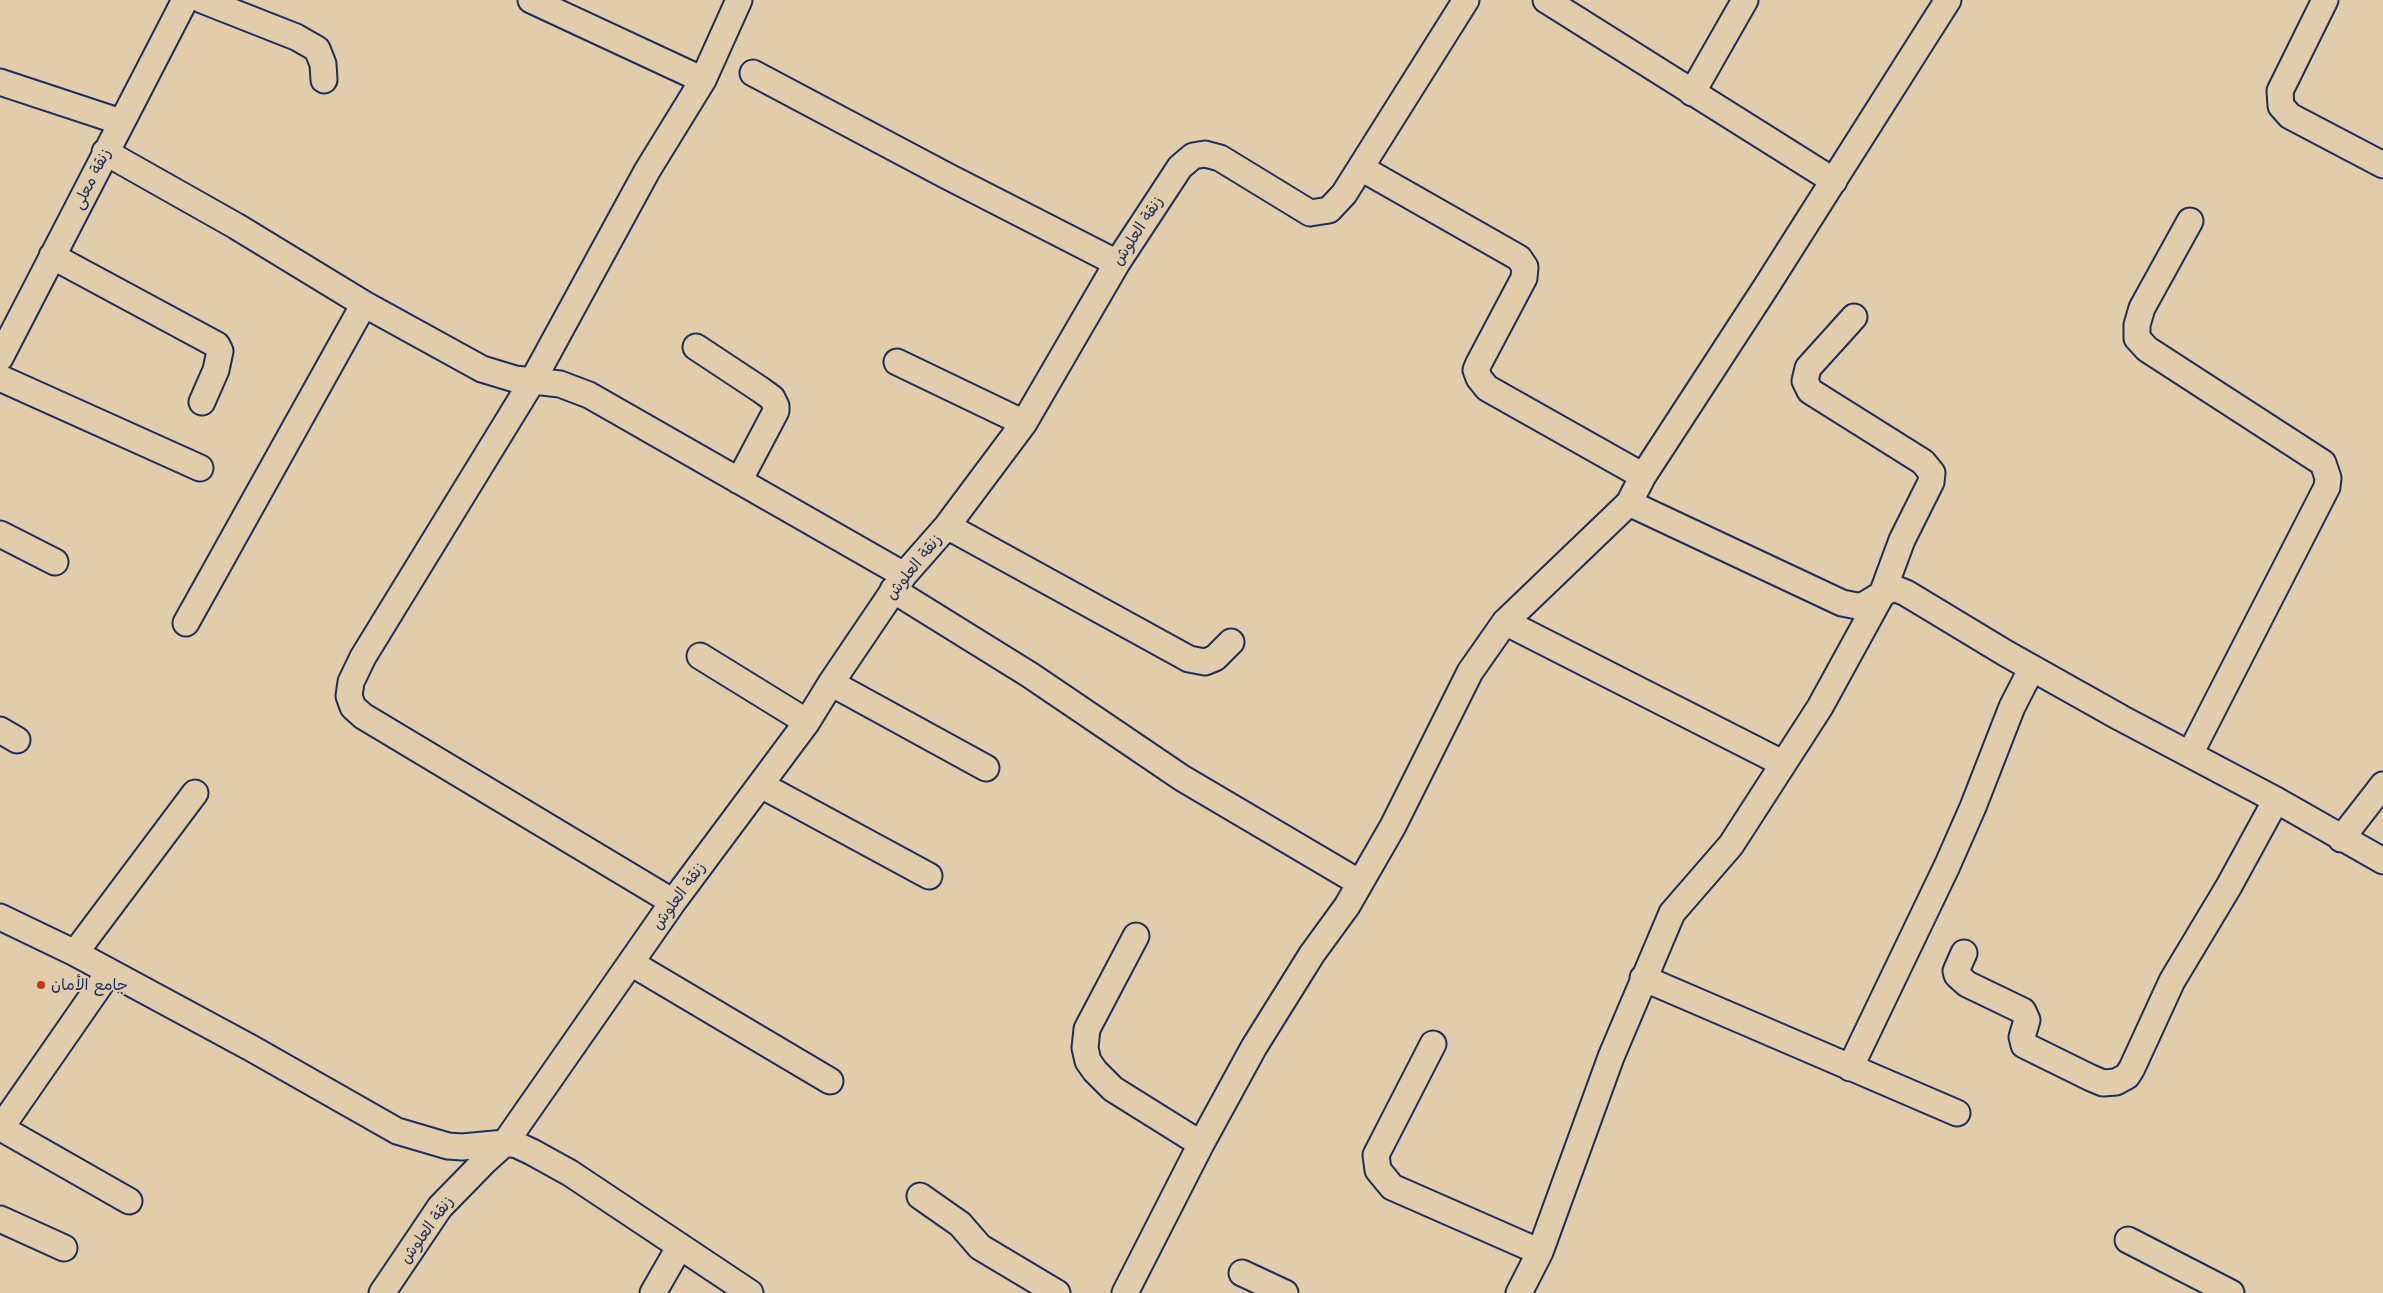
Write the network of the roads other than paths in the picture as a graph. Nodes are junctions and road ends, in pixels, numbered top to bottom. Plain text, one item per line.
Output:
1 (184, 0) edge
2 (202, 0) edge
3 (531, 0) edge
4 (739, 0) edge
5 (1466, 0) edge
6 (1546, 0) edge
7 (1745, 0) edge
8 (1948, 0) edge
9 (2325, 0) edge
10 (753, 73) dead end
11 (324, 80) dead end
12 (703, 80) junction
13 (0, 82) edge
14 (1692, 93) junction
15 (121, 122) junction
16 (105, 152) junction
17 (2383, 165) edge
18 (1361, 168) junction
19 (1834, 180) junction
20 (2190, 221) dead end
21 (52, 256) junction
22 (1117, 263) junction
23 (364, 304) junction
24 (1854, 317) dead end
25 (696, 347) dead end
26 (0, 358) edge
27 (897, 362) dead end
28 (0, 378) edge
29 (533, 380) junction
30 (202, 402) dead end
31 (1024, 423) junction
32 (200, 468) dead end
33 (1643, 476) junction
34 (739, 481) junction
35 (1629, 503) junction
36 (946, 526) junction
37 (0, 534) edge
38 (55, 562) dead end
39 (899, 583) junction
40 (1882, 594) junction
41 (1505, 622) junction
42 (186, 623) dead end
43 (1231, 642) dead end
44 (700, 656) dead end
45 (2032, 668) junction
46 (831, 683) junction
47 (808, 722) junction
48 (2190, 754) junction
49 (1782, 763) junction
50 (986, 768) dead end
51 (761, 785) junction
52 (2383, 785) edge
53 (195, 793) dead end
54 (2276, 800) junction
55 (2341, 839) junction
56 (2383, 861) edge
57 (929, 876) dead end
58 (1360, 884) junction
59 (673, 902) junction
60 (0, 917) edge
61 (1136, 936) dead end
62 (75, 953) junction
63 (1964, 953) dead end
64 (630, 964) junction
65 (109, 972) junction
66 (1644, 978) junction
67 (1434, 1044) dead end
68 (1850, 1068) junction
69 (830, 1081) dead end
70 (1956, 1113) dead end
71 (0, 1128) edge
72 (505, 1143) junction
73 (1201, 1144) junction
74 (920, 1196) dead end
75 (129, 1202) dead end
76 (0, 1219) edge
77 (2128, 1240) dead end
78 (680, 1246) junction
79 (64, 1248) dead end
80 (1540, 1252) junction
81 (1242, 1273) dead end
82 (1521, 1292) edge
83 (382, 1293) edge
84 (653, 1293) edge
85 (750, 1293) edge
86 (1056, 1293) edge
87 (1125, 1293) edge
88 (1285, 1293) edge
89 (2231, 1293) edge

1 - 15 street, زنقة معلى
2 - 11 street
3 - 12 street
4 - 12 street
5 - 18 street, زنقة العلوش
6 - 14 street
7 - 14 street
8 - 19 street
9 - 17 street
10 - 22 street
12 - 29 street
13 - 15 street
14 - 19 street
15 - 16 street, زنقة معلى
16 - 21 street, زنقة معلى
16 - 23 street
18 - 22 street, زنقة العلوش
18 - 33 street
19 - 33 street
20 - 48 street
21 - 26 street, زنقة معلى
21 - 30 street
22 - 31 street, زنقة العلوش
23 - 29 street
23 - 42 street
24 - 40 street
25 - 34 street
27 - 31 street
28 - 32 street
29 - 34 street
29 - 59 street
31 - 36 street, زنقة العلوش
33 - 35 street
34 - 39 street
35 - 40 street
35 - 41 street
36 - 39 street, زنقة العلوش
36 - 43 street
37 - 38 street
39 - 46 street, زنقة العلوش
39 - 58 street
40 - 45 street
40 - 49 street
41 - 49 street
41 - 58 street
44 - 47 street
45 - 48 street
45 - 68 street
46 - 47 street, زنقة العلوش
46 - 50 street
47 - 51 street, زنقة العلوش
48 - 54 street
49 - 66 street
51 - 57 street
51 - 59 street, زنقة العلوش
52 - 55 street
53 - 62 street
54 - 55 street
54 - 63 street
55 - 56 street
58 - 73 street
59 - 64 street, زنقة العلوش
60 - 62 street
61 - 73 street
62 - 65 street
64 - 69 street
64 - 72 street, زنقة العلوش
65 - 71 street
65 - 72 street
66 - 68 street
66 - 80 street
67 - 80 street
68 - 70 street
71 - 75 street
72 - 78 street
72 - 83 street, زنقة العلوش
73 - 87 street
74 - 86 street
76 - 79 street
77 - 89 street
78 - 84 street
78 - 85 street
80 - 82 street
81 - 88 street

